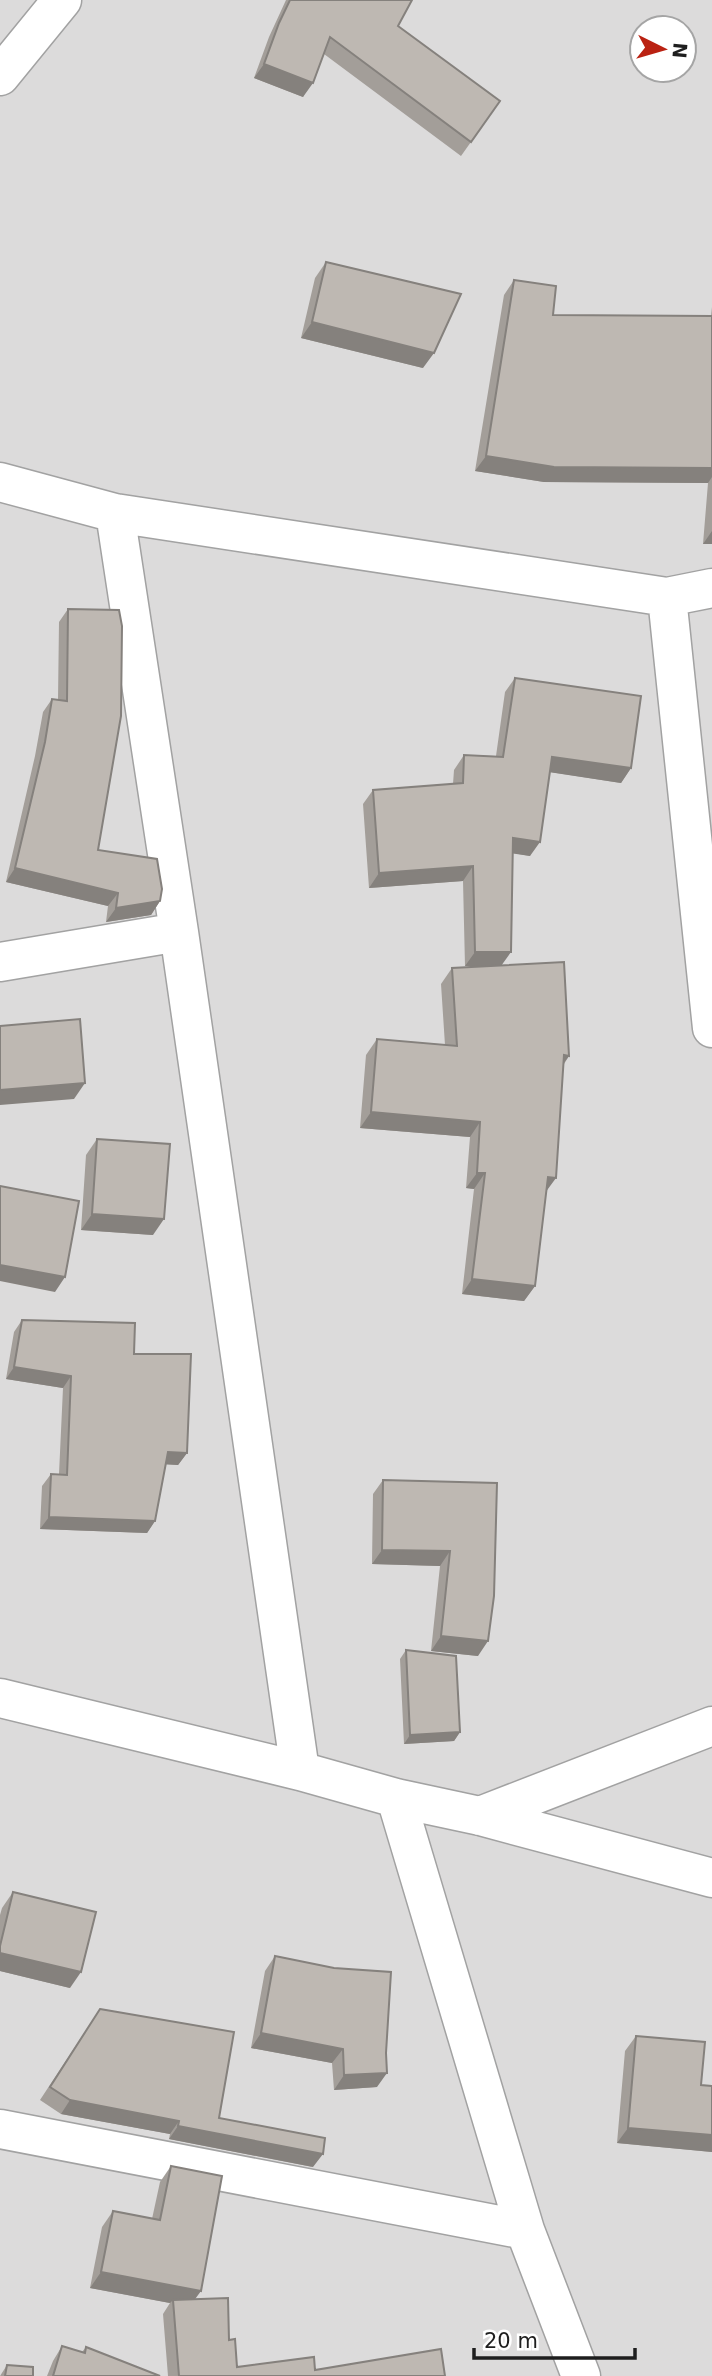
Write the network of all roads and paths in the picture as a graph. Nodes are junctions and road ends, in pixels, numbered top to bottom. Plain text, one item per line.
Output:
1 (62, 0) edge
2 (0, 76) edge
3 (0, 482) edge
4 (115, 513) junction
5 (712, 588) edge
6 (667, 597) junction
7 (179, 932) junction
8 (0, 962) edge
9 (710, 972) edge
10 (712, 1028) edge
11 (0, 1698) edge
12 (712, 1726) edge
13 (300, 1771) junction
14 (396, 1798) junction
15 (480, 1816) junction
16 (712, 1878) edge
17 (0, 2129) edge
18 (524, 2230) junction
19 (581, 2376) edge

1 - 2 street
3 - 4 street
4 - 6 street
4 - 7 street
5 - 6 street
6 - 9 street
7 - 8 street
7 - 13 street
9 - 10 street
11 - 13 street
12 - 15 street
13 - 14 street
14 - 15 street
14 - 18 street
15 - 16 street
17 - 18 street
18 - 19 street

